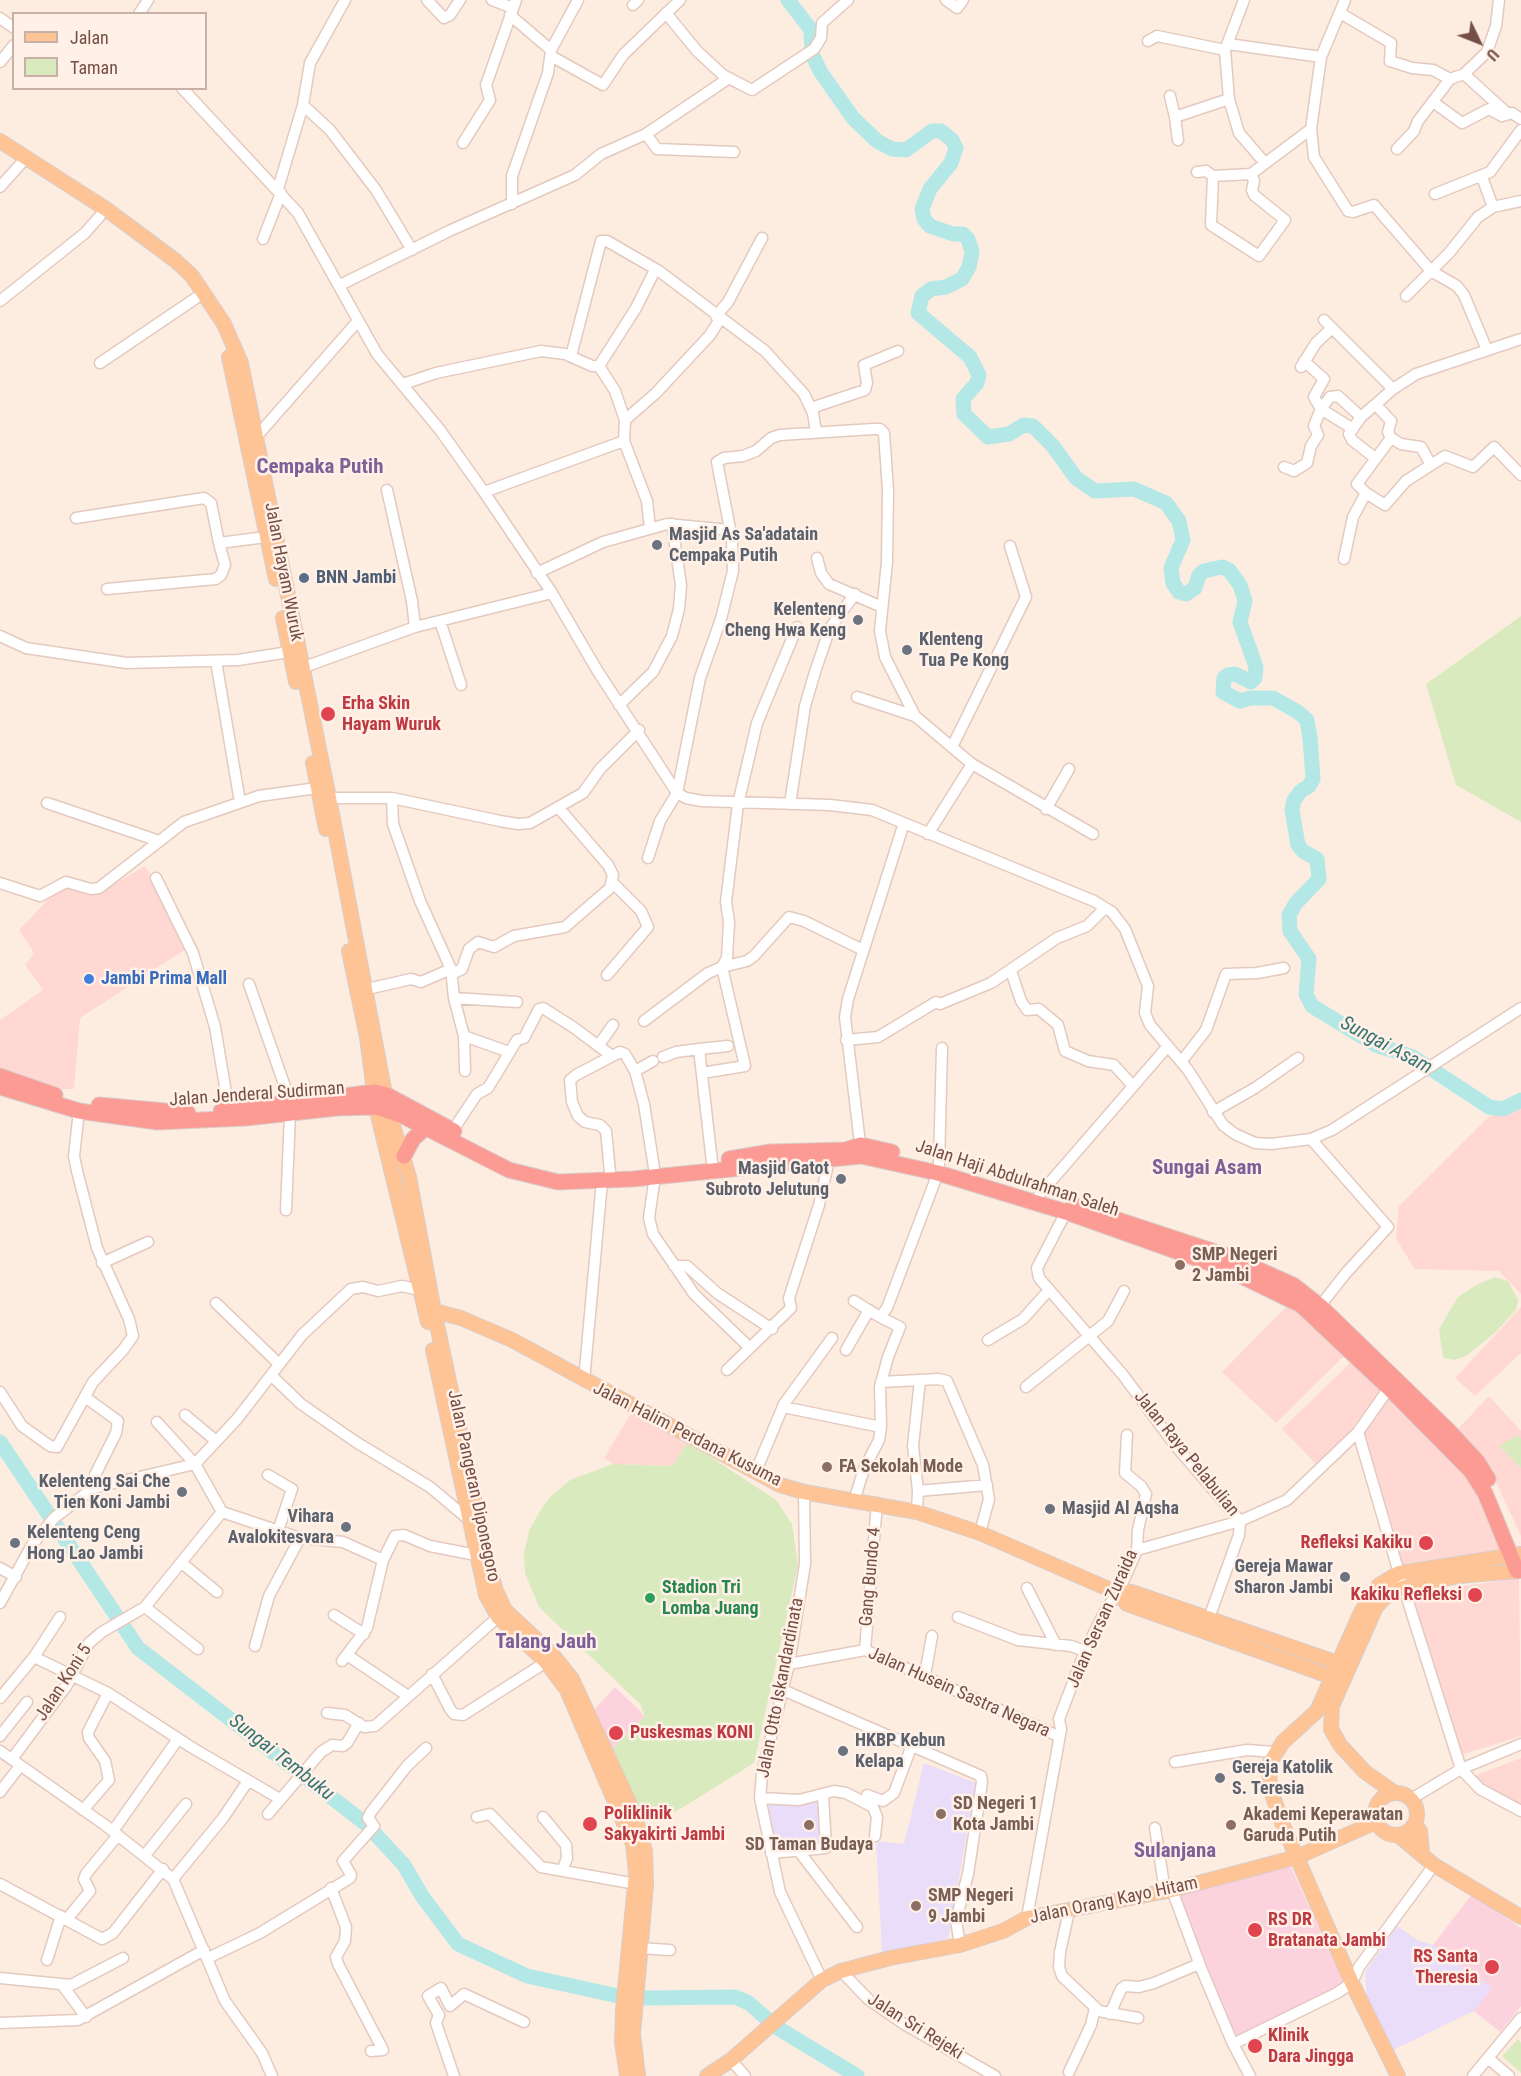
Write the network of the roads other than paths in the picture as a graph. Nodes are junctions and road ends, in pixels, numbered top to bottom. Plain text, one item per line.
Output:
1 (345, 0) edge
2 (427, 0) edge
3 (460, 0) edge
4 (492, 0) edge
5 (578, 0) edge
6 (680, 0) edge
7 (848, 0) edge
8 (946, 0) edge
9 (963, 0) edge
10 (1244, 0) edge
11 (1345, 0) edge
12 (1499, 0) edge
13 (513, 8) edge
14 (666, 13) junction
15 (1340, 13) junction
16 (1148, 41) dead end
17 (12, 47) edge
18 (1227, 47) junction
19 (551, 53) junction
20 (1321, 57) junction
21 (0, 62) edge
22 (1464, 74) junction
23 (729, 78) junction
24 (1450, 79) junction
25 (184, 90) edge
26 (1170, 96) dead end
27 (1229, 99) junction
28 (1433, 102) junction
29 (303, 105) junction
30 (1508, 114) junction
31 (1175, 117) junction
32 (1521, 119) edge
33 (1311, 129) junction
34 (1521, 130) edge
35 (646, 134) junction
36 (1178, 140) dead end
37 (0, 141) edge
38 (463, 143) dead end
39 (1397, 149) dead end
40 (0, 152) edge
41 (734, 152) dead end
42 (24, 162) junction
43 (1265, 163) junction
44 (1197, 172) dead end
45 (1251, 174) junction
46 (1213, 176) junction
47 (1482, 177) junction
48 (0, 187) edge
49 (280, 191) junction
50 (1435, 194) dead end
51 (1521, 201) edge
52 (512, 204) junction
53 (1493, 207) junction
54 (100, 216) junction
55 (762, 238) dead end
56 (263, 239) dead end
57 (412, 250) junction
58 (659, 271) junction
59 (1431, 271) junction
60 (340, 285) junction
61 (1406, 296) dead end
62 (196, 298) junction
63 (0, 301) edge
64 (718, 318) junction
65 (357, 322) junction
66 (1521, 339) edge
67 (1487, 350) junction
68 (898, 351) dead end
69 (571, 356) junction
70 (100, 363) dead end
71 (599, 366) junction
72 (402, 384) junction
73 (1393, 389) junction
74 (1376, 405) junction
75 (811, 408) junction
76 (1321, 409) junction
77 (1361, 417) junction
78 (625, 420) junction
79 (1353, 429) junction
80 (816, 432) junction
81 (257, 436) junction
82 (1391, 438) junction
83 (624, 441) junction
84 (1375, 458) junction
85 (1431, 465) junction
86 (1284, 467) dead end
87 (1521, 475) edge
88 (387, 490) dead end
89 (484, 492) junction
90 (1366, 493) junction
91 (76, 518) dead end
92 (672, 524) junction
93 (650, 528) junction
94 (730, 530) junction
95 (266, 537) junction
96 (219, 543) junction
97 (1010, 546) dead end
98 (817, 558) dead end
99 (1344, 559) dead end
100 (537, 573) junction
101 (107, 589) dead end
102 (552, 592) junction
103 (855, 594) junction
104 (882, 608) junction
105 (440, 621) junction
106 (415, 627) junction
107 (797, 627) dead end
108 (0, 636) edge
109 (294, 652) junction
110 (216, 661) junction
111 (298, 670) junction
112 (461, 685) dead end
113 (857, 697) dead end
114 (619, 705) junction
115 (915, 716) junction
116 (639, 730) junction
117 (952, 747) junction
118 (972, 764) junction
119 (1069, 769) dead end
120 (318, 788) junction
121 (677, 793) junction
122 (329, 798) junction
123 (392, 798) junction
124 (240, 802) junction
125 (47, 803) dead end
126 (738, 804) junction
127 (790, 804) junction
128 (558, 807) junction
129 (1046, 809) junction
130 (904, 823) junction
131 (928, 834) junction
132 (1093, 834) dead end
133 (159, 840) junction
134 (648, 858) dead end
135 (156, 878) dead end
136 (0, 883) edge
137 (613, 883) junction
138 (1105, 908) junction
139 (863, 950) junction
140 (722, 967) junction
141 (1284, 968) dead end
142 (1011, 970) junction
143 (452, 971) junction
144 (607, 975) dead end
145 (249, 984) dead end
146 (367, 989) junction
147 (454, 998) junction
148 (518, 1002) dead end
149 (1521, 1008) edge
150 (644, 1021) dead end
151 (614, 1025) dead end
152 (464, 1036) junction
153 (846, 1040) junction
154 (598, 1046) junction
155 (728, 1046) dead end
156 (1168, 1047) junction
157 (942, 1048) dead end
158 (699, 1049) junction
159 (509, 1052) junction
160 (612, 1056) junction
161 (1298, 1058) dead end
162 (1181, 1062) junction
163 (465, 1071) dead end
164 (635, 1071) junction
165 (702, 1073) junction
166 (6, 1084) edge
167 (1133, 1086) junction
168 (382, 1101) junction
169 (290, 1107) junction
170 (229, 1110) junction
171 (78, 1111) junction
172 (1213, 1112) junction
173 (128, 1114) junction
174 (425, 1128) junction
175 (453, 1130) junction
176 (1311, 1139) junction
177 (861, 1151) junction
178 (404, 1156) junction
179 (829, 1160) junction
180 (712, 1162) junction
181 (938, 1168) junction
182 (655, 1172) junction
183 (606, 1177) junction
184 (1039, 1195) junction
185 (286, 1210) dead end
186 (1066, 1212) junction
187 (148, 1242) dead end
188 (102, 1263) junction
189 (674, 1266) junction
190 (420, 1290) junction
191 (1049, 1290) junction
192 (1124, 1291) dead end
193 (854, 1301) dead end
194 (216, 1302) dead end
195 (1320, 1306) junction
196 (869, 1310) junction
197 (434, 1311) junction
198 (880, 1317) junction
199 (772, 1329) junction
200 (1090, 1336) junction
201 (832, 1338) dead end
202 (988, 1340) dead end
203 (749, 1347) junction
204 (846, 1350) dead end
205 (279, 1364) junction
206 (727, 1370) dead end
207 (271, 1375) junction
208 (920, 1380) junction
209 (584, 1381) junction
210 (881, 1382) junction
211 (1026, 1387) dead end
212 (1389, 1388) junction
213 (0, 1392) edge
214 (85, 1397) junction
215 (783, 1407) junction
216 (185, 1415) dead end
217 (157, 1422) dead end
218 (881, 1427) junction
219 (1358, 1432) junction
220 (1127, 1435) dead end
221 (215, 1440) junction
222 (462, 1461) junction
223 (195, 1464) junction
224 (756, 1471) junction
225 (268, 1475) dead end
226 (987, 1485) junction
227 (93, 1488) junction
228 (918, 1491) junction
229 (804, 1492) junction
230 (854, 1501) junction
231 (878, 1503) junction
232 (222, 1512) junction
233 (917, 1512) junction
234 (468, 1519) junction
235 (1240, 1521) junction
236 (278, 1531) junction
237 (980, 1533) junction
238 (300, 1538) junction
239 (1137, 1550) junction
240 (1518, 1553) edge
241 (476, 1554) junction
242 (383, 1560) junction
243 (183, 1564) junction
244 (0, 1568) edge
245 (1519, 1570) edge
246 (1399, 1573) junction
247 (16, 1577) junction
248 (1405, 1587) junction
249 (1027, 1588) dead end
250 (217, 1592) dead end
251 (1118, 1593) junction
252 (0, 1603) edge
253 (145, 1607) junction
254 (334, 1615) dead end
255 (60, 1617) dead end
256 (498, 1617) junction
257 (958, 1617) dead end
258 (1209, 1618) junction
259 (364, 1634) junction
260 (1231, 1634) junction
261 (932, 1636) dead end
262 (1056, 1645) junction
263 (255, 1646) dead end
264 (198, 1649) dead end
265 (865, 1650) junction
266 (1085, 1652) junction
267 (34, 1657) junction
268 (546, 1662) junction
269 (1338, 1663) junction
270 (789, 1664) junction
271 (432, 1674) junction
272 (926, 1675) junction
273 (73, 1676) junction
274 (1332, 1677) junction
275 (783, 1690) junction
276 (108, 1693) junction
277 (408, 1696) junction
278 (0, 1698) edge
279 (27, 1702) dead end
280 (327, 1713) dead end
281 (1324, 1714) junction
282 (359, 1723) junction
283 (0, 1736) edge
284 (1058, 1736) junction
285 (592, 1737) junction
286 (178, 1739) junction
287 (1521, 1744) edge
288 (912, 1745) junction
289 (426, 1748) dead end
290 (0, 1750) edge
291 (1275, 1752) junction
292 (1174, 1762) dead end
293 (16, 1763) junction
294 (1461, 1769) junction
295 (248, 1781) junction
296 (0, 1792) edge
297 (1395, 1793) junction
298 (823, 1795) junction
299 (867, 1795) dead end
300 (760, 1798) junction
301 (280, 1799) junction
302 (1411, 1799) junction
303 (186, 1804) dead end
304 (83, 1810) junction
305 (1521, 1811) edge
306 (268, 1814) dead end
307 (477, 1817) dead end
308 (543, 1817) dead end
309 (1376, 1822) junction
310 (1414, 1825) junction
311 (1155, 1828) dead end
312 (116, 1833) junction
313 (1398, 1835) junction
314 (875, 1836) dead end
315 (798, 1850) junction
316 (771, 1852) junction
317 (1422, 1853) junction
318 (145, 1855) junction
319 (1297, 1857) junction
320 (1434, 1864) junction
321 (162, 1869) junction
322 (563, 1869) junction
323 (173, 1879) junction
324 (0, 1884) edge
325 (636, 1884) junction
326 (331, 1888) junction
327 (1168, 1890) junction
328 (1069, 1911) junction
329 (1521, 1917) edge
330 (64, 1918) junction
331 (1027, 1918) junction
332 (857, 1927) dead end
333 (960, 1945) junction
334 (639, 1948) junction
335 (670, 1950) dead end
336 (206, 1954) junction
337 (123, 1958) dead end
338 (47, 1960) dead end
339 (1200, 1964) junction
340 (841, 1971) junction
341 (0, 1978) edge
342 (822, 1980) junction
343 (1352, 1983) junction
344 (63, 1986) junction
345 (1095, 2008) junction
346 (1110, 2014) junction
347 (86, 2017) junction
348 (1138, 2018) dead end
349 (1521, 2018) edge
350 (524, 2022) dead end
351 (0, 2023) edge
352 (1233, 2044) junction
353 (371, 2051) dead end
354 (1488, 2058) junction
355 (731, 2060) junction
356 (1069, 2072) dead end
357 (272, 2076) edge
358 (454, 2076) edge
359 (627, 2076) edge
360 (638, 2076) edge
361 (707, 2076) edge
362 (745, 2076) edge
363 (995, 2076) edge
364 (1250, 2076) edge
365 (1398, 2076) edge
366 (1473, 2076) edge
367 (1509, 2076) edge

1 - 29 street
2 - 3 street
4 - 13 street
5 - 19 street
6 - 14 street
7 - 23 street
8 - 9 street
10 - 18 street
11 - 15 street
12 - 22 street
13 - 19 street
13 - 38 street
14 - 19 street
14 - 23 street
15 - 20 street
15 - 24 street
16 - 18 street
17 - 21 street
18 - 20 street
18 - 27 street
19 - 52 street
20 - 33 street
22 - 24 street
22 - 30 street
23 - 35 street
24 - 28 street
25 - 49 street
26 - 31 street
27 - 31 street
27 - 43 street
28 - 30 street
28 - 39 street
29 - 49 street
29 - 57 street
30 - 32 street
31 - 36 street
33 - 43 street
33 - 59 street
34 - 47 street
35 - 41 street
35 - 52 street
37 - 42 main road, Jalan Hayam Wuruk
40 - 42 main road, Jalan Hayam Wuruk
42 - 48 street
42 - 54 main road, Jalan Hayam Wuruk
42 - 81 main road, Jalan Hayam Wuruk
43 - 45 street
44 - 46 street
45 - 46 street
45 - 46 street
47 - 50 street
47 - 53 street
49 - 56 street
49 - 60 street
51 - 53 street
52 - 57 street
53 - 59 street
54 - 62 main road, Jalan Hayam Wuruk
54 - 63 street
55 - 64 street
57 - 60 street
58 - 64 street
58 - 69 street
58 - 71 street
59 - 61 street
59 - 67 street
60 - 65 street
62 - 70 street
62 - 95 main road, Jalan Hayam Wuruk
64 - 75 street
64 - 78 street
65 - 72 street
65 - 81 street
66 - 67 street
67 - 73 street
68 - 75 street
69 - 71 street
69 - 72 street
71 - 78 street
72 - 89 street
73 - 74 street
73 - 76 street
74 - 77 street
74 - 82 street
75 - 80 street
76 - 77 street
76 - 79 street
76 - 86 street
77 - 79 street
78 - 83 street
79 - 84 street
80 - 94 street
80 - 104 street
81 - 109 main road, Jalan Hayam Wuruk
82 - 84 street
82 - 85 street
83 - 89 street
83 - 93 street
84 - 90 street
85 - 87 street
85 - 90 street
88 - 106 street
89 - 100 street
90 - 99 street
91 - 96 street
92 - 93 street
92 - 94 street
92 - 114 street
93 - 100 street
94 - 121 street
95 - 96 street
95 - 109 main road, Jalan Hayam Wuruk
96 - 101 street
97 - 117 street
98 - 103 street
100 - 102 street
102 - 105 street
102 - 114 street
103 - 104 street
103 - 127 street
104 - 115 street
105 - 106 street
105 - 112 street
106 - 111 street
107 - 126 street
108 - 110 street
109 - 110 street
109 - 111 main road, Jalan Hayam Wuruk
110 - 124 street
111 - 120 main road, Jalan Hayam Wuruk
111 - 122 main road, Jalan Hayam Wuruk
113 - 115 street
114 - 116 street
115 - 117 street
116 - 121 street
116 - 128 street
117 - 118 street
118 - 129 street
118 - 131 street
119 - 129 street
120 - 124 street
120 - 168 main road, Jalan Hayam Wuruk
121 - 126 street
121 - 134 street
122 - 123 street
122 - 146 main road, Jalan Hayam Wuruk
123 - 128 street
123 - 143 street
124 - 133 street
125 - 133 street
126 - 127 street
126 - 140 street
127 - 130 street
128 - 137 street
129 - 132 street
130 - 131 street
130 - 139 street
131 - 138 street
133 - 136 street
135 - 170 street
137 - 143 street
137 - 144 street
138 - 142 street
138 - 156 street
139 - 140 street
139 - 153 street
140 - 150 street
140 - 165 street
141 - 162 street
142 - 153 street
142 - 167 street
143 - 146 street
143 - 147 street
145 - 169 street
146 - 168 main road, Jalan Hayam Wuruk
147 - 148 street
147 - 152 street
149 - 176 street
151 - 154 street
152 - 159 street
152 - 163 street
153 - 177 street
154 - 159 street
154 - 160 street
155 - 158 street
156 - 162 street
156 - 167 street
157 - 181 street
158 - 164 street
158 - 165 street
159 - 175 street
160 - 164 street
160 - 183 street
161 - 172 street
162 - 172 street
164 - 182 street
165 - 180 street
166 - 171 highway, Jalan Jenderal Sudirman
166 - 173 highway, Jalan Jenderal Sudirman
167 - 184 street
168 - 169 highway, Jalan Jenderal Sudirman
168 - 174 highway, Jalan Haji Abdulrahman Saleh
168 - 175 highway, Jalan Haji Abdulrahman Saleh
168 - 178 main road, Jalan Pangeran Diponegoro
168 - 190 main road, Jalan Pangeran Diponegoro
169 - 170 highway, Jalan Jenderal Sudirman
169 - 173 highway, Jalan Jenderal Sudirman
169 - 185 street
170 - 173 highway, Jalan Jenderal Sudirman
171 - 173 highway, Jalan Jenderal Sudirman
171 - 188 street
172 - 176 street
174 - 178 highway
174 - 183 highway, Jalan Haji Abdulrahman Saleh
175 - 183 highway, Jalan Haji Abdulrahman Saleh
176 - 195 street
177 - 179 highway, Jalan Haji Abdulrahman Saleh
177 - 180 highway, Jalan Haji Abdulrahman Saleh
177 - 181 highway, Jalan Haji Abdulrahman Saleh
178 - 197 main road, Jalan Pangeran Diponegoro
179 - 182 highway, Jalan Haji Abdulrahman Saleh
179 - 199 street
180 - 182 highway, Jalan Haji Abdulrahman Saleh
181 - 184 highway, Jalan Haji Abdulrahman Saleh
181 - 186 highway, Jalan Haji Abdulrahman Saleh
181 - 198 street
182 - 183 highway, Jalan Haji Abdulrahman Saleh
182 - 189 street
183 - 209 street
184 - 195 highway, Jalan Haji Abdulrahman Saleh
186 - 191 street
186 - 212 highway, Jalan Haji Abdulrahman Saleh
187 - 188 street
188 - 214 street
189 - 199 street
189 - 203 street
190 - 205 street
190 - 222 main road, Jalan Pangeran Diponegoro
191 - 200 street, Jalan Raya Pelabulian
191 - 202 street
192 - 200 street
193 - 196 street
194 - 205 street
195 - 240 highway, Jalan Haji Abdulrahman Saleh
196 - 198 street
196 - 204 street
197 - 209 main road, Jalan Halim Perdana Kusuma
197 - 222 main road, Jalan Pangeran Diponegoro
198 - 210 street
199 - 203 street
200 - 211 street
200 - 235 street, Jalan Raya Pelabulian
201 - 215 street
203 - 206 street
205 - 207 street
207 - 221 street
207 - 234 street
208 - 210 street
208 - 226 street
208 - 228 street
209 - 224 main road, Jalan Halim Perdana Kusuma
210 - 218 street
212 - 219 street
212 - 240 highway, Jalan Haji Abdulrahman Saleh
213 - 214 street
214 - 227 street
215 - 218 street
215 - 224 street
216 - 221 street
217 - 223 street
218 - 230 street
219 - 235 street
219 - 246 street
220 - 239 street, Jalan Sersan Zuraida
221 - 223 street
222 - 234 main road, Jalan Pangeran Diponegoro
222 - 285 main road, Jalan Pangeran Diponegoro
223 - 227 street
223 - 232 street
224 - 229 main road, Jalan Halim Perdana Kusuma
225 - 236 street
226 - 228 street
226 - 237 street
227 - 247 street
228 - 233 street
229 - 230 main road, Jalan Halim Perdana Kusuma
229 - 270 street, Jalan Otto Iskandardinata
230 - 231 main road, Jalan Halim Perdana Kusuma
231 - 233 main road, Jalan Halim Perdana Kusuma
231 - 265 street, Gang Bundo 4
232 - 236 street
232 - 243 street, Jalan Koni 5
233 - 237 main road, Jalan Halim Perdana Kusuma
234 - 241 main road, Jalan Pangeran Diponegoro
235 - 239 street
235 - 258 street, Jalan Raya Pelabulian
236 - 238 street
237 - 251 main road, Jalan Halim Perdana Kusuma
238 - 242 street
238 - 263 street
239 - 251 street, Jalan Sersan Zuraida
240 - 245 highway, Jalan Haji Abdulrahman Saleh
240 - 246 main road
241 - 242 street
241 - 256 main road, Jalan Pangeran Diponegoro
242 - 259 street
243 - 250 street
243 - 253 street, Jalan Koni 5
244 - 247 street
245 - 248 main road
246 - 248 street
246 - 269 main road
247 - 252 street
248 - 281 main road
248 - 294 street
249 - 262 street
251 - 258 main road, Jalan Halim Perdana Kusuma
251 - 260 main road, Jalan Halim Perdana Kusuma
251 - 266 street, Jalan Sersan Zuraida
253 - 264 street
253 - 273 street, Jalan Koni 5
254 - 259 street
255 - 267 street
256 - 268 main road, Jalan Pangeran Diponegoro
256 - 271 street
257 - 262 street
258 - 260 main road, Jalan Halim Perdana Kusuma
259 - 277 street
260 - 269 main road, Jalan Halim Perdana Kusuma
260 - 274 main road, Jalan Halim Perdana Kusuma
261 - 272 street
262 - 266 street
265 - 270 street, Jalan Husein Sastra Negara
265 - 272 street, Jalan Husein Sastra Negara
266 - 284 street, Jalan Sersan Zuraida
267 - 273 street
267 - 278 street
268 - 271 street
268 - 285 main road, Jalan Pangeran Diponegoro
269 - 274 main road
270 - 275 street, Jalan Otto Iskandardinata
271 - 277 street
272 - 284 street, Jalan Husein Sastra Negara
273 - 276 street
273 - 293 street, Jalan Koni 5
274 - 281 main road
275 - 288 street
275 - 300 street, Jalan Otto Iskandardinata
276 - 286 street
276 - 304 street
277 - 282 street
279 - 283 street
280 - 282 street
281 - 291 main road
281 - 297 main road
282 - 301 street
284 - 331 street, Jalan Sersan Zuraida
285 - 325 main road, Jalan Pangeran Diponegoro
285 - 334 main road, Jalan Pangeran Diponegoro
286 - 295 street
286 - 312 street
287 - 294 street
288 - 299 street
288 - 333 street
289 - 326 street
290 - 293 street
291 - 292 street
291 - 319 main road
293 - 296 street, Jalan Koni 5
293 - 304 street
294 - 302 street
294 - 305 street
295 - 301 street
295 - 323 street
297 - 302 main road
297 - 309 main road
298 - 300 street
298 - 314 street
298 - 315 street
300 - 316 street, Jalan Otto Iskandardinata
301 - 306 street
302 - 310 main road
303 - 318 street
304 - 312 street
307 - 322 street
308 - 322 street
309 - 313 main road
309 - 319 main road, Jalan Orang Kayo Hitam
310 - 313 main road
310 - 317 main road
311 - 327 street
312 - 318 street
312 - 330 street
313 - 317 main road
315 - 316 street
315 - 332 street
316 - 342 street, Jalan Otto Iskandardinata
317 - 320 main road
318 - 321 street
319 - 327 main road, Jalan Orang Kayo Hitam
319 - 343 main road
320 - 329 main road
320 - 343 street
321 - 323 street
321 - 330 street
322 - 325 street
323 - 336 street
324 - 330 street
325 - 359 main road, Jalan Pangeran Diponegoro
326 - 336 street
326 - 353 street
327 - 328 main road, Jalan Orang Kayo Hitam
327 - 339 street
328 - 331 main road, Jalan Orang Kayo Hitam
328 - 345 street
330 - 338 street
331 - 333 main road, Jalan Orang Kayo Hitam
333 - 340 main road, Jalan Orang Kayo Hitam
334 - 335 street
334 - 360 main road, Jalan Pangeran Diponegoro
336 - 347 street
336 - 357 street
337 - 344 street
339 - 346 street
339 - 352 street
340 - 342 main road, Jalan Orang Kayo Hitam
340 - 363 street, Jalan Sri Rejeki
341 - 344 street
342 - 355 main road, Jalan Orang Kayo Hitam
343 - 352 street
343 - 365 main road
344 - 347 street
345 - 346 street
345 - 356 street
346 - 348 street
347 - 351 street
349 - 354 street
350 - 358 street
352 - 364 street
354 - 366 street
354 - 367 street
355 - 361 main road, Jalan Orang Kayo Hitam
355 - 362 street

